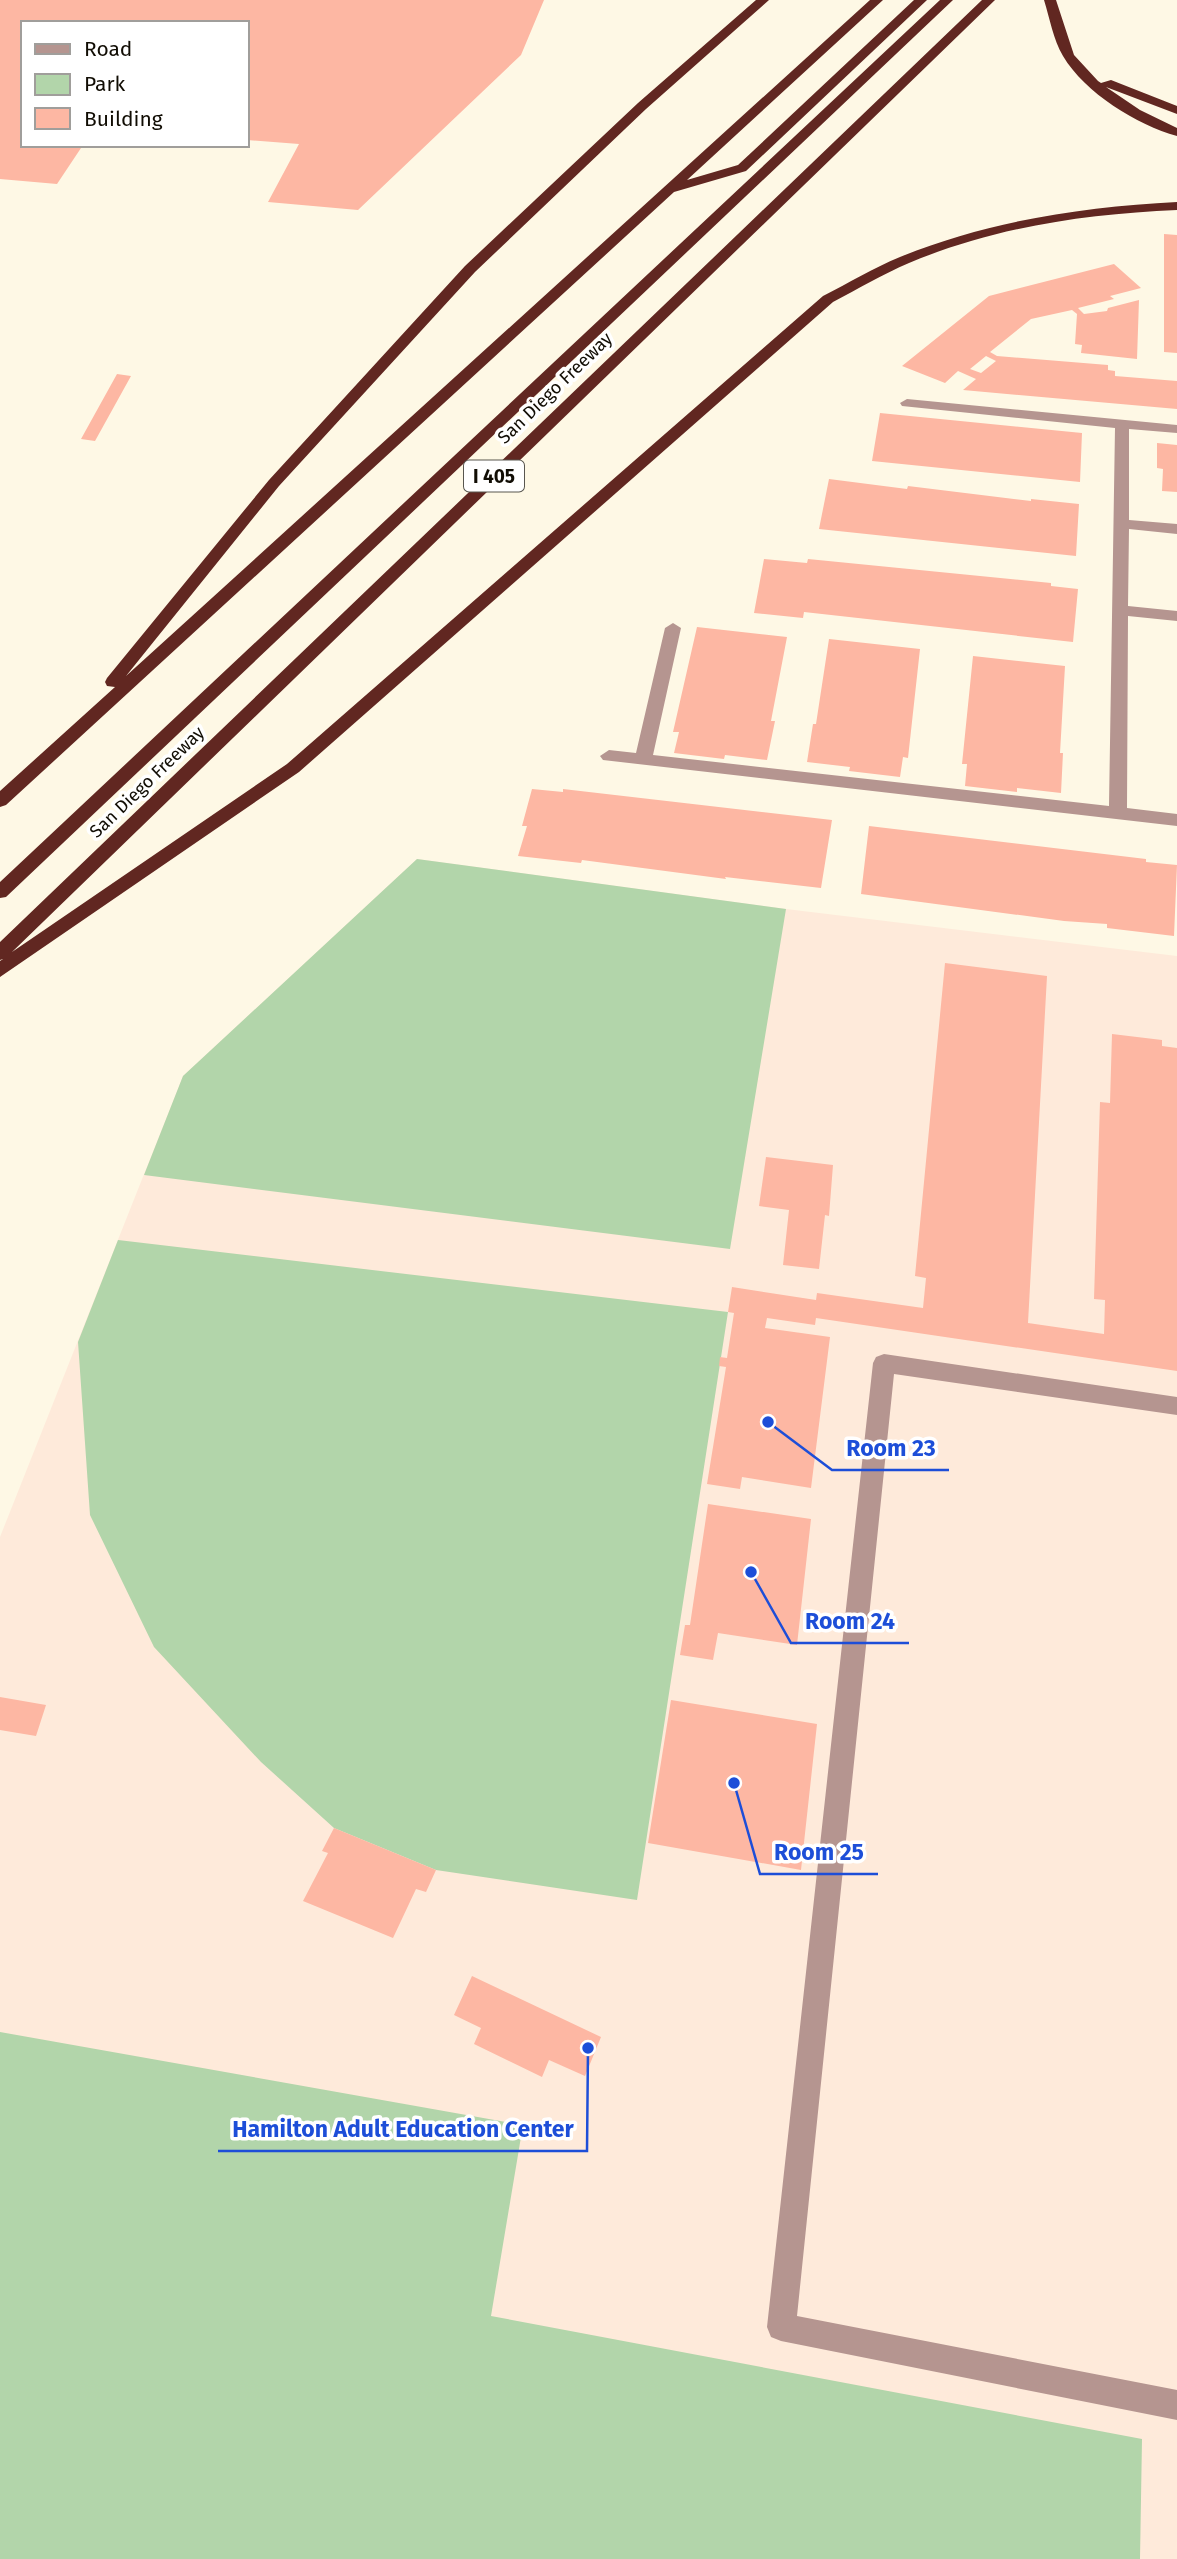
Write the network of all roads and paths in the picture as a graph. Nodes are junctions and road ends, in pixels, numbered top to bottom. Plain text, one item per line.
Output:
1 (763, 0) edge
2 (877, 0) edge
3 (921, 0) edge
4 (947, 0) edge
5 (989, 0) edge
6 (1050, 0) edge
7 (1087, 75) junction
8 (1177, 110) edge
9 (1177, 132) edge
10 (666, 190) junction
11 (1177, 206) edge
12 (907, 403) dead end
13 (1122, 424) junction
14 (1177, 429) edge
15 (1121, 524) junction
16 (1177, 529) edge
17 (1120, 610) junction
18 (1177, 616) edge
19 (673, 628) dead end
20 (66, 741) junction
21 (609, 756) dead end
22 (643, 760) junction
23 (0, 801) edge
24 (1118, 814) junction
25 (1177, 820) edge
26 (0, 892) edge
27 (0, 953) edge
28 (0, 970) edge
29 (1177, 1406) edge
30 (1177, 2405) edge

1 - 20 highway
2 - 10 highway
3 - 10 highway
4 - 26 highway
5 - 27 highway, San Diego Freeway / I 405
6 - 7 highway
7 - 8 highway
7 - 9 highway
10 - 20 highway
11 - 28 highway
12 - 13 street
13 - 14 street
13 - 15 street
15 - 16 street
15 - 17 street
17 - 18 street
17 - 24 street
19 - 22 street
20 - 23 highway
21 - 22 street
22 - 24 street
24 - 25 street
29 - 30 street

